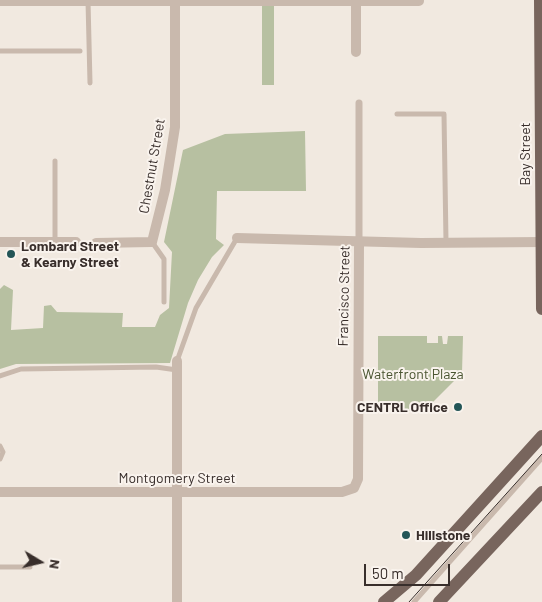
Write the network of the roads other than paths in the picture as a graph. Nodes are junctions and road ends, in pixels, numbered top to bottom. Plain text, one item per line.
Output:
1 (540, 0) edge
2 (0, 1) edge
3 (175, 1) edge
4 (267, 1) edge
5 (356, 1) edge
6 (419, 1) edge
7 (88, 2) junction
8 (0, 51) edge
9 (80, 51) dead end
10 (356, 52) dead end
11 (90, 83) dead end
12 (359, 103) dead end
13 (397, 114) dead end
14 (55, 161) dead end
15 (541, 167) edge
16 (237, 238) joint
17 (0, 242) edge
18 (55, 242) junction
19 (76, 242) dead end
20 (96, 242) dead end
21 (152, 242) junction
22 (359, 242) junction
23 (446, 242) junction
24 (541, 242) edge
25 (542, 271) edge
26 (164, 302) dead end
27 (542, 309) edge
28 (177, 366) junction
29 (0, 376) edge
30 (542, 436) edge
31 (0, 446) edge
32 (542, 458) edge
33 (0, 459) edge
34 (354, 488) joint
35 (0, 492) edge
36 (177, 492) junction
37 (542, 492) edge
38 (0, 567) edge
39 (30, 567) dead end
40 (177, 602) edge
41 (384, 602) edge
42 (414, 602) edge
43 (439, 602) edge

1 - 15 main road, Bay Street
2 - 7 street
3 - 4 street
3 - 7 street
3 - 21 street, Chestnut Street
4 - 5 street
5 - 6 street
5 - 10 street
7 - 11 lane
8 - 9 lane
12 - 22 street, Francisco Street
13 - 23 lane
14 - 18 lane
15 - 24 main road, Bay Street
16 - 22 street
16 - 28 lane
17 - 18 street
18 - 19 street
20 - 21 street
21 - 26 lane
22 - 23 street
22 - 34 street, Francisco Street
23 - 24 street
24 - 25 main road, Bay Street
25 - 27 main road, Bay Street
28 - 29 lane
28 - 36 street
30 - 41 main road
31 - 33 lane
32 - 42 lane
34 - 36 street, Montgomery Street
35 - 36 street, Montgomery Street
36 - 40 street
37 - 43 main road
38 - 39 lane

